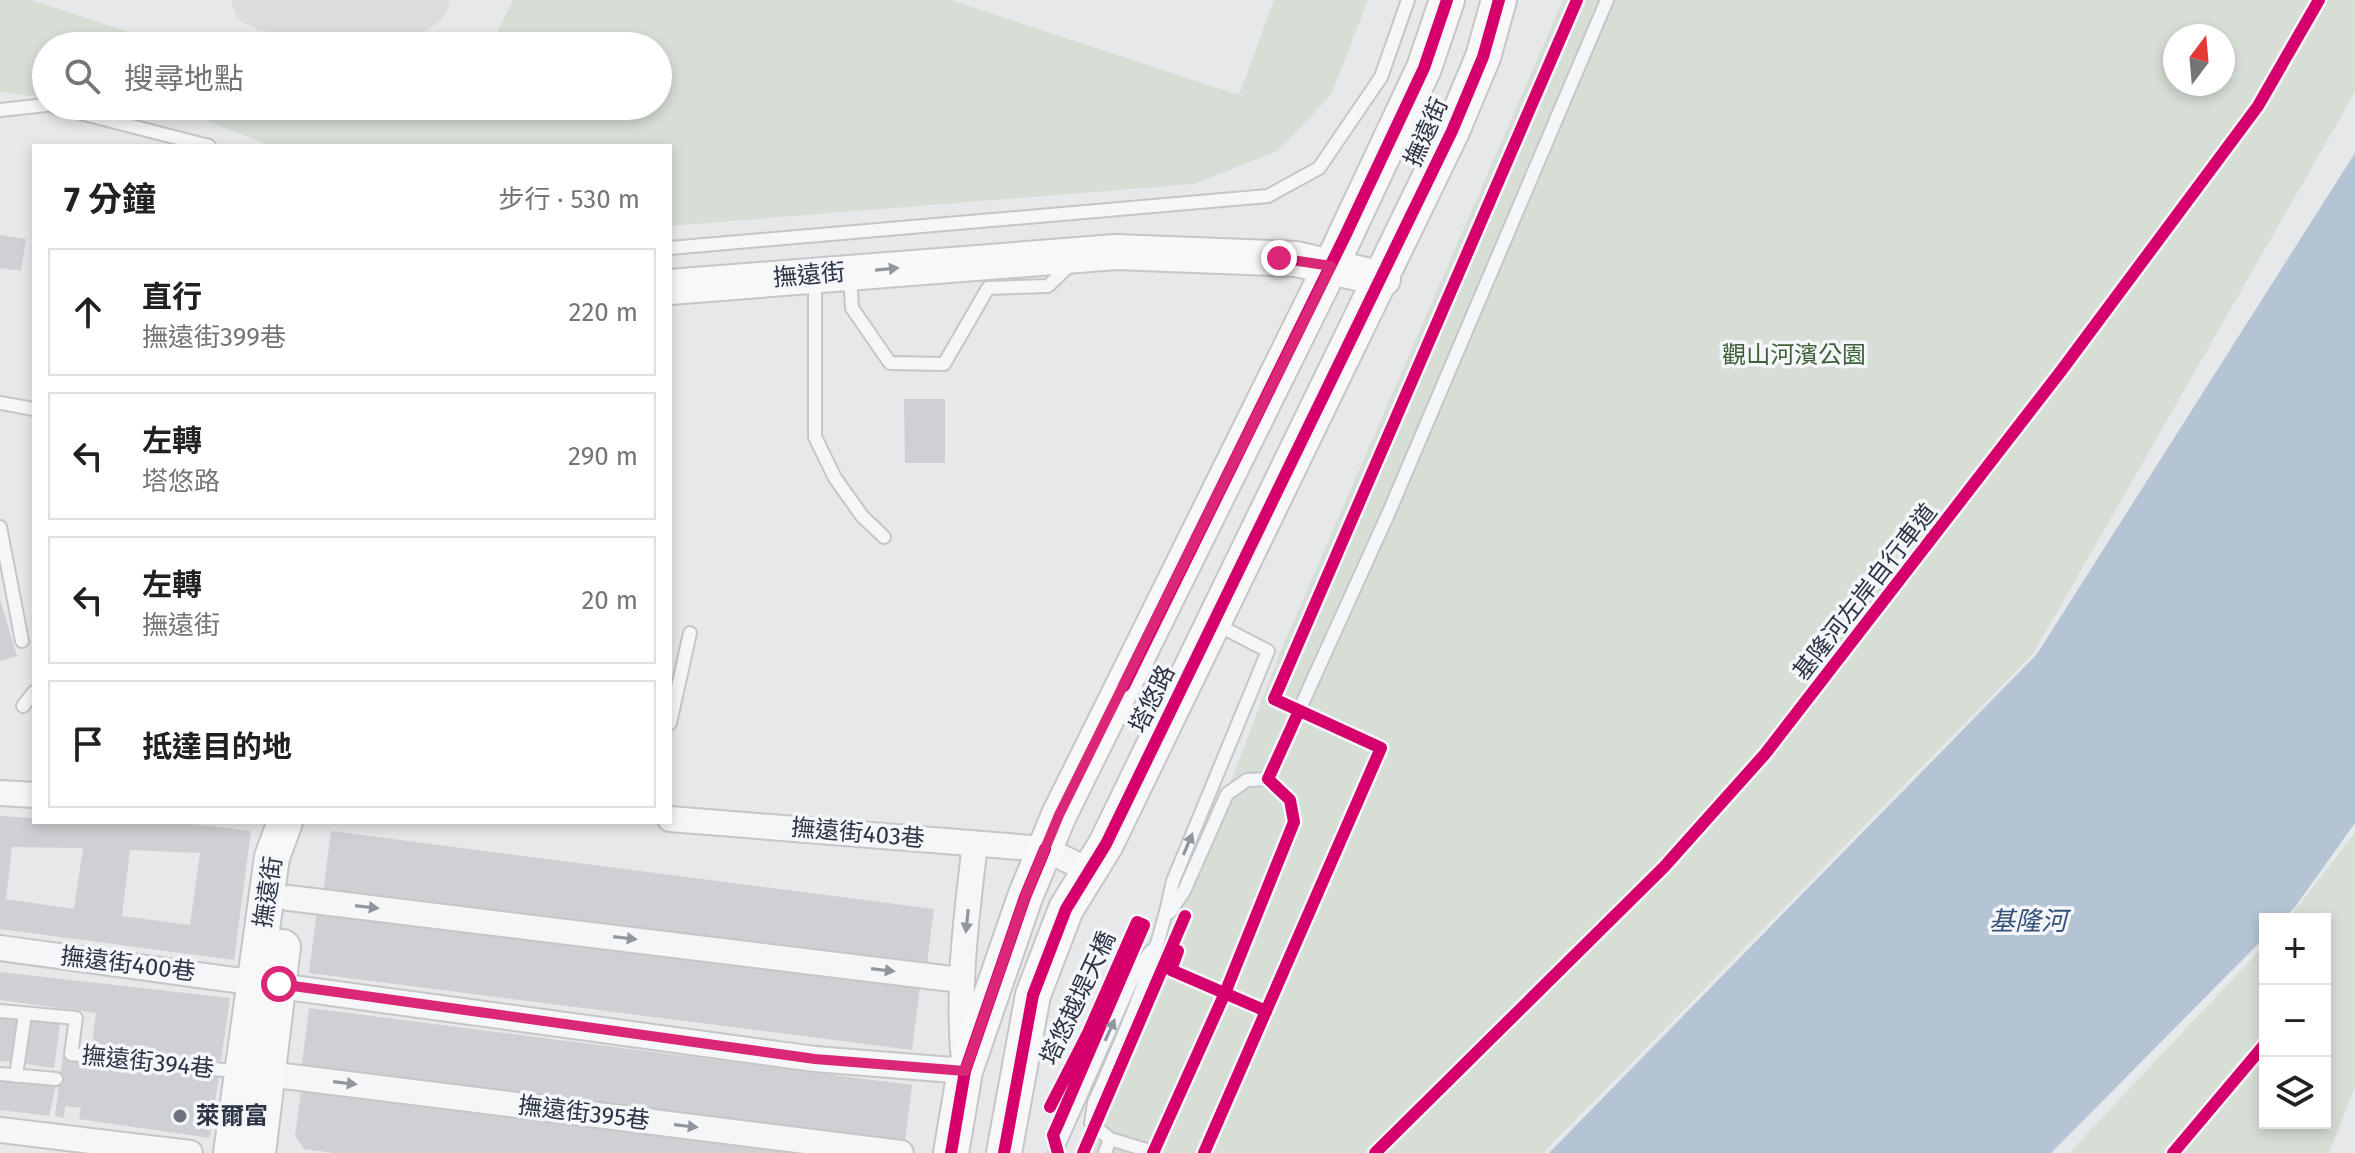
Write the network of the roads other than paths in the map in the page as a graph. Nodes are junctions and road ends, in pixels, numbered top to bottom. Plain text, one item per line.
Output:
1 (1408, 0) edge
2 (1447, 0) edge
3 (1499, 0) edge
4 (1607, 0) edge
5 (32, 107) edge
6 (0, 110) edge
7 (112, 120) edge
8 (204, 144) edge
9 (672, 248) edge
10 (1081, 254) junction
11 (1331, 266) junction
12 (850, 272) junction
13 (815, 275) junction
14 (1383, 279) junction
15 (672, 287) edge
16 (0, 403) edge
17 (32, 409) edge
18 (0, 527) edge
19 (884, 537) dead end
20 (1213, 622) junction
21 (690, 633) dead end
22 (22, 641) dead end
23 (32, 695) edge
24 (23, 706) dead end
25 (672, 714) edge
26 (1268, 779) junction
27 (0, 793) edge
28 (32, 795) edge
29 (672, 819) edge
30 (284, 824) edge
31 (293, 824) edge
32 (975, 844) junction
33 (1045, 849) junction
34 (1090, 871) junction
35 (289, 898) junction
36 (1165, 918) junction
37 (0, 948) edge
38 (1153, 949) junction
39 (960, 980) junction
40 (267, 982) junction
41 (0, 1011) edge
42 (25, 1014) junction
43 (965, 1071) junction
44 (255, 1073) junction
45 (0, 1074) edge
46 (16, 1076) junction
47 (56, 1079) dead end
48 (0, 1130) edge
49 (1110, 1139) junction
50 (190, 1153) edge
51 (231, 1153) edge
52 (258, 1153) edge
53 (901, 1153) edge
54 (951, 1153) edge
55 (1004, 1153) edge
56 (1055, 1153) edge
57 (1105, 1153) edge
58 (1153, 1153) edge

1 - 9 lane
2 - 11 main road, 撫遠街
3 - 14 main road, 撫遠街
4 - 26 lane
5 - 6 lane
7 - 8 lane
10 - 11 main road, 撫遠街
12 -> 10 main road, 撫遠街
10 - 12 lane
11 - 14 main road, 撫遠街
11 - 33 main road, 塔悠路
12 - 13 main road, 撫遠街
13 - 15 main road, 撫遠街
13 - 19 lane
14 - 20 main road, 塔悠路
16 - 17 lane
18 - 22 lane
20 - 34 main road, 塔悠路
36 -> 20 lane
21 - 25 lane
23 - 24 lane
26 - 36 lane
26 - 58 lane
27 - 28 street
29 - 32 street, 撫遠街403巷
30 - 40 main road, 撫遠街
31 - 35 main road, 撫遠街
32 - 33 street, 撫遠街403巷
32 -> 39 street
33 - 34 street
33 - 43 main road, 塔悠路
34 - 55 main road, 塔悠路
35 -> 39 street
35 - 40 main road, 撫遠街
36 - 38 lane
37 - 40 street, 撫遠街400巷
38 - 49 lane
56 -> 38 lane
39 - 43 street
40 - 43 street, 撫遠街400巷
40 - 44 main road, 撫遠街
41 - 42 lane, 撫遠街394巷
42 - 44 lane, 撫遠街394巷
42 - 46 lane
43 - 54 main road, 塔悠路
44 - 51 main road, 撫遠街
44 - 52 main road, 撫遠街
44 -> 53 street, 撫遠街395巷
45 - 46 lane
46 - 47 lane
48 - 50 street
49 - 57 lane
49 - 58 lane

